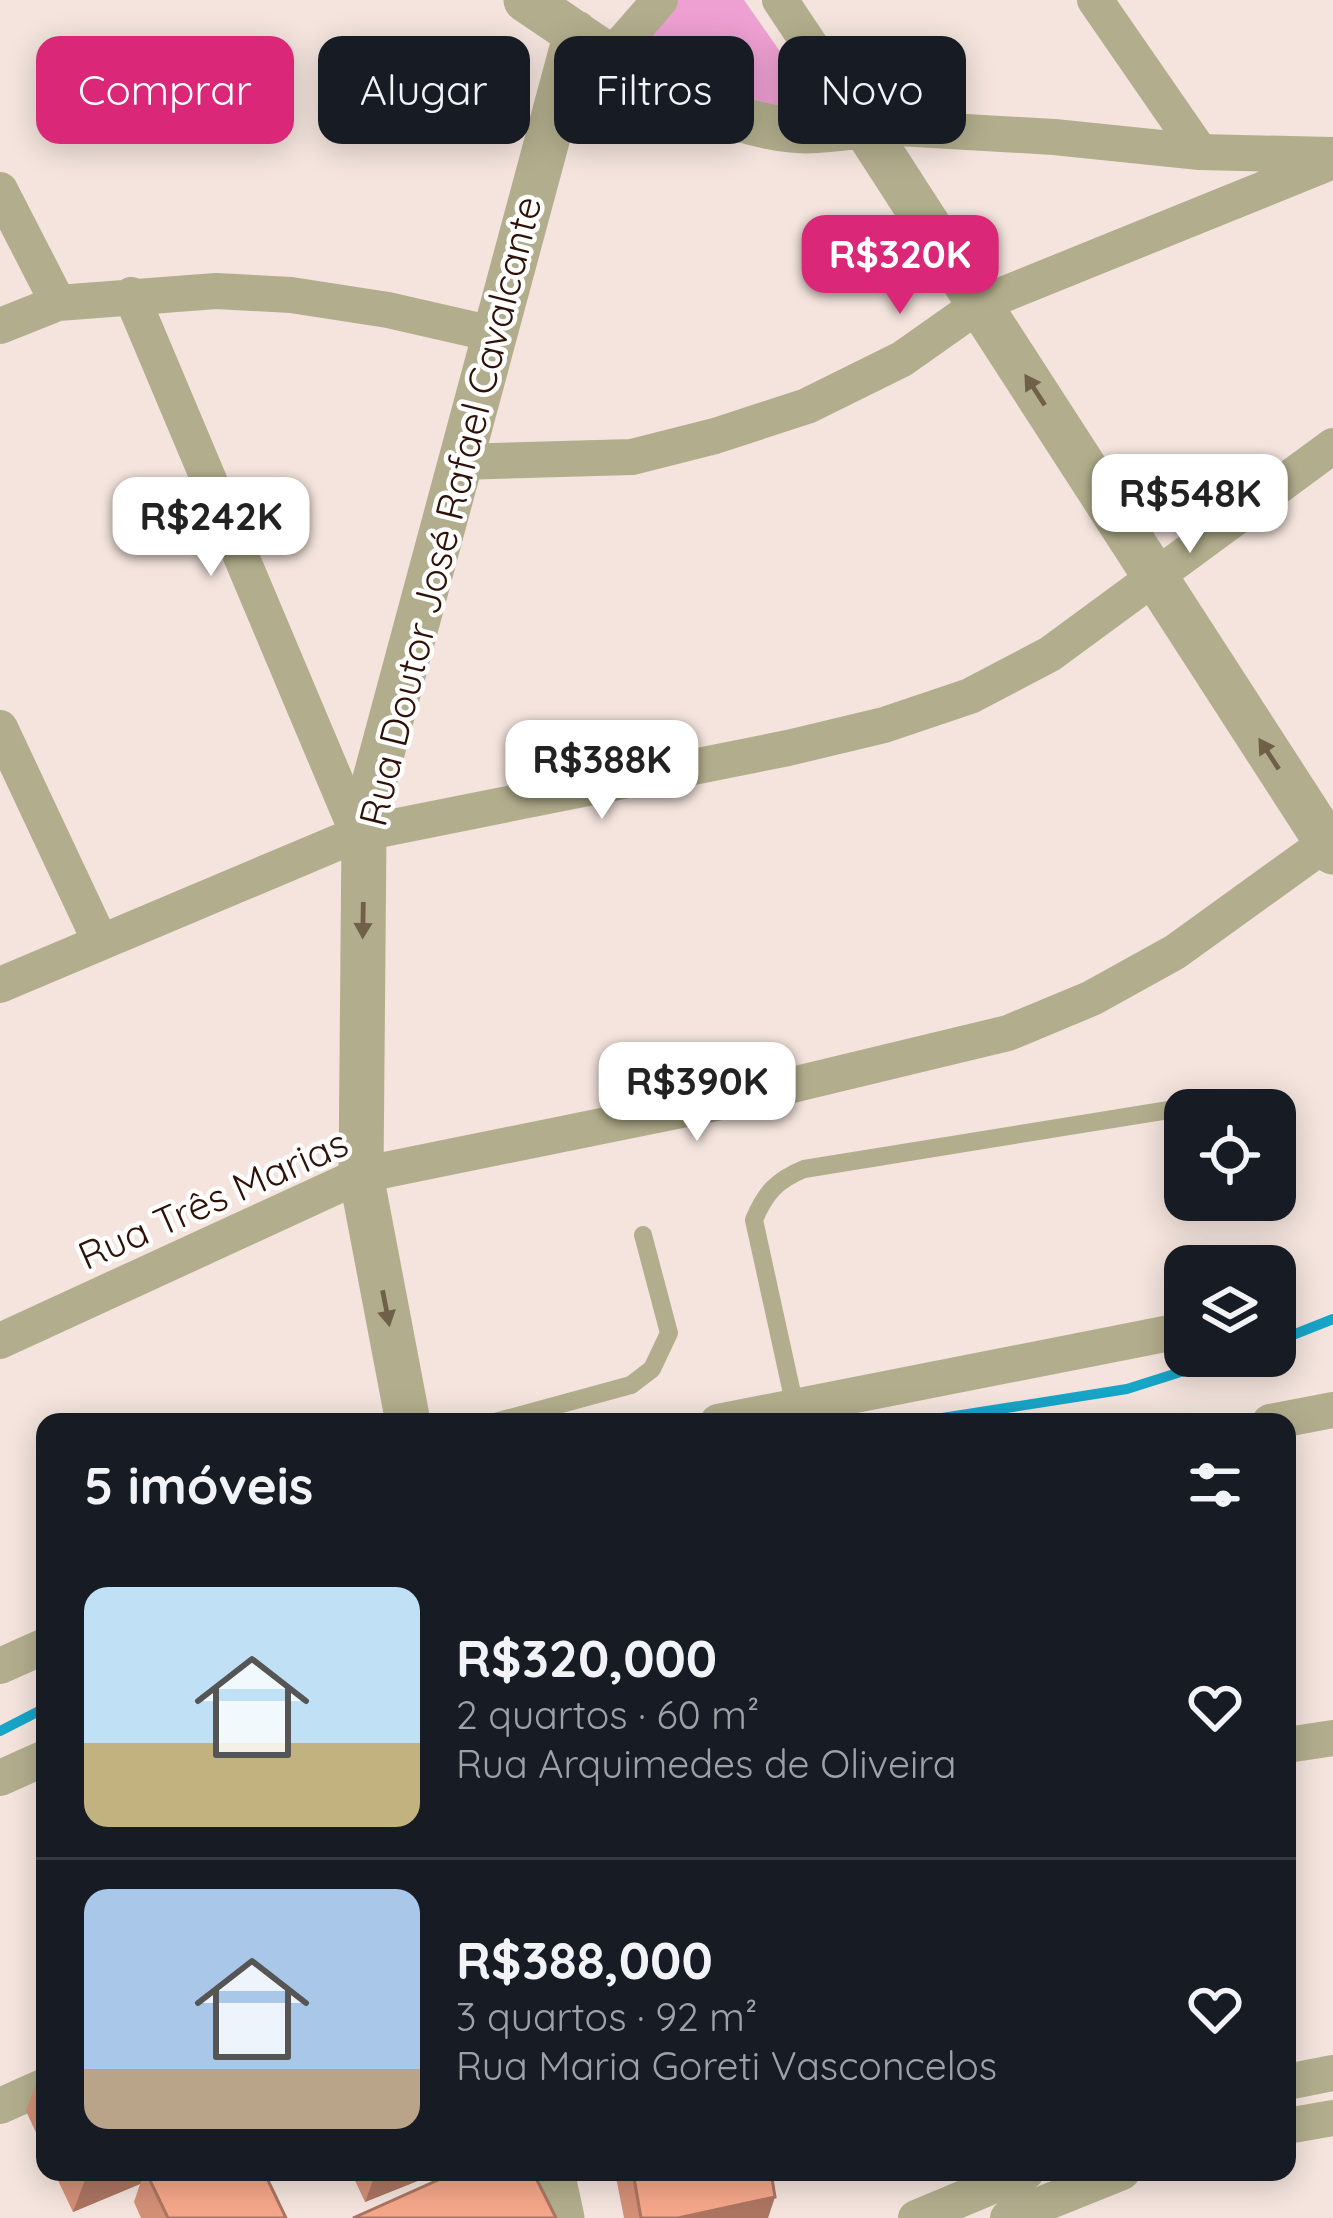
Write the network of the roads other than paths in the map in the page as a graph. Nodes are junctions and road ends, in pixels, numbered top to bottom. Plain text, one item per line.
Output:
1 (526, 0) edge
2 (660, 0) edge
3 (780, 0) edge
4 (1095, 0) edge
5 (580, 36) edge
6 (606, 36) edge
7 (804, 36) edge
8 (966, 132) edge
9 (559, 144) edge
10 (876, 144) edge
11 (1200, 152) junction
12 (1333, 158) edge
13 (0, 190) edge
14 (131, 296) junction
15 (58, 302) junction
16 (980, 304) junction
17 (0, 326) edge
18 (493, 334) junction
19 (1333, 446) edge
20 (459, 462) junction
21 (1156, 578) junction
22 (0, 728) edge
23 (361, 833) junction
24 (1331, 844) edge
25 (100, 941) junction
26 (0, 985) edge
27 (1164, 1111) edge
28 (361, 1175) junction
29 (643, 1235) dead end
30 (1164, 1334) edge
31 (0, 1341) edge
32 (795, 1407) junction
33 (1333, 1410) edge
34 (406, 1413) edge
35 (528, 1413) edge
36 (764, 1413) edge
37 (1296, 1417) edge
38 (36, 1650) edge
39 (0, 1666) edge
40 (1333, 1738) edge
41 (1296, 1744) edge
42 (36, 1762) edge
43 (0, 1778) edge
44 (1333, 2073) edge
45 (1296, 2080) edge
46 (36, 2090) edge
47 (0, 2106) edge
48 (1333, 2118) edge
49 (1296, 2124) edge
50 (554, 2181) edge
51 (1004, 2181) edge
52 (1100, 2181) edge
53 (562, 2218) edge
54 (916, 2218) edge
55 (1008, 2218) edge

1 - 5 street
2 - 6 street
3 - 7 street
4 - 11 street
8 - 11 street
9 - 18 street, Rua Doutor José Rafael Cavalcante
10 - 16 street
11 - 12 street
12 - 16 street
13 - 15 street
14 - 15 street
14 - 18 street
14 - 23 street
15 - 17 street
16 - 20 street
21 -> 16 street
18 - 20 street, Rua Doutor José Rafael Cavalcante
19 - 21 street
20 - 23 street, Rua Doutor José Rafael Cavalcante
21 - 23 street
24 -> 21 street
22 - 25 street
23 - 25 street
23 -> 28 street, Rua Doutor José Rafael Cavalcante
24 - 28 street, Rua Três Marias
25 - 26 street
27 - 32 lane
28 - 31 street, Rua Três Marias
28 -> 34 street, Rua Doutor José Rafael Cavalcante
29 - 35 lane
30 - 32 street
32 - 36 street
33 - 37 street
38 - 39 street
40 - 41 street
42 - 43 street
44 - 45 street
46 - 47 street
48 - 49 street
50 - 53 street
51 - 54 street
52 - 55 street

